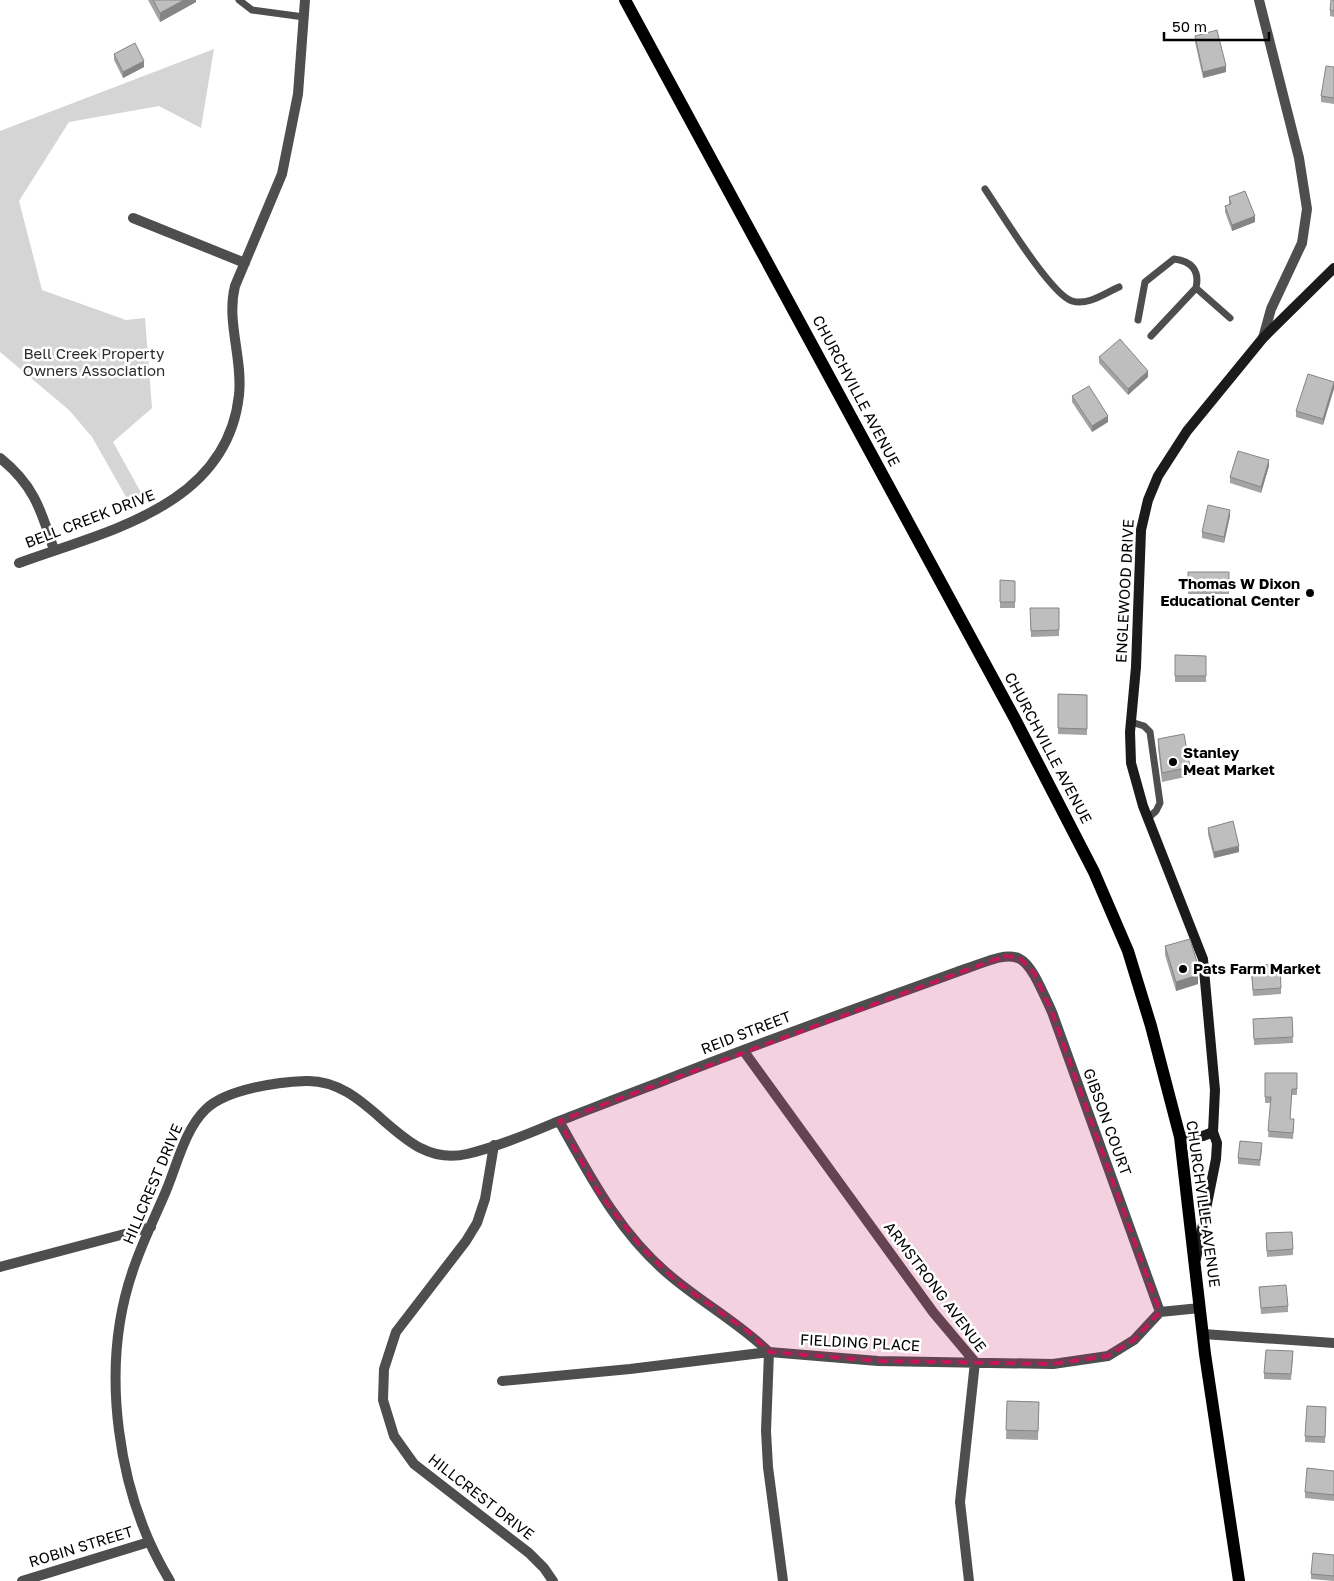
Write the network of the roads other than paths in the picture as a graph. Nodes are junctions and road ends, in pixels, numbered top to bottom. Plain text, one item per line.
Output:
1 (239, 0) edge
2 (305, 0) edge
3 (625, 0) edge
4 (1259, 0) edge
5 (304, 17) junction
6 (985, 189) dead end
7 (133, 218) dead end
8 (245, 263) junction
9 (1334, 268) edge
10 (1119, 287) dead end
11 (1196, 288) junction
12 (1230, 318) dead end
13 (1138, 320) dead end
14 (1151, 336) dead end
15 (1263, 338) junction
16 (0, 458) edge
17 (54, 550) junction
18 (20, 563) dead end
19 (1130, 722) junction
20 (1148, 818) junction
21 (1010, 955) joint
22 (743, 1050) junction
23 (559, 1121) junction
24 (1213, 1132) junction
25 (1180, 1137) junction
26 (494, 1145) junction
27 (151, 1227) junction
28 (1196, 1262) junction
29 (0, 1267) edge
30 (1200, 1308) junction
31 (1160, 1312) junction
32 (1203, 1334) junction
33 (1334, 1342) edge
34 (769, 1352) junction
35 (975, 1362) junction
36 (502, 1382) dead end
37 (149, 1542) junction
38 (22, 1581) edge
39 (170, 1581) edge
40 (553, 1581) edge
41 (783, 1581) edge
42 (969, 1581) edge
43 (1239, 1581) edge

1 - 5 lane
2 - 5 street, BELL CREEK DRIVE
3 - 25 main road, CHURCHVILLE AVENUE
4 - 15 street, ENGLEWOOD DRIVE
5 - 8 street, BELL CREEK DRIVE
6 - 10 lane
7 - 8 street
8 - 17 street, BELL CREEK DRIVE
9 - 15 street
11 - 12 lane
11 - 13 lane
11 - 14 lane
15 - 19 street, ENGLEWOOD DRIVE
16 - 17 street
17 - 18 street, BELL CREEK DRIVE
19 - 20 street, ENGLEWOOD DRIVE
19 - 20 lane
20 - 24 street, ENGLEWOOD DRIVE
21 - 22 street, REID STREET
21 - 31 street, GIBSON COURT
22 - 23 street, REID STREET
22 - 35 street, ARMSTRONG AVENUE
23 - 26 street, REID STREET
23 - 34 street
24 - 25 street
24 - 28 street, ENGLEWOOD DRIVE
25 - 28 main road, CHURCHVILLE AVENUE
26 - 27 street, HILLCREST DRIVE
26 - 40 street, HILLCREST DRIVE
27 - 29 street
27 - 37 street, HILLCREST DRIVE
28 - 30 main road, CHURCHVILLE AVENUE
30 - 31 street
30 - 32 main road, CHURCHVILLE AVENUE
31 - 35 street, FIELDING PLACE
32 - 33 street
32 - 43 main road, CHURCHVILLE AVENUE
34 - 35 street, FIELDING PLACE
34 - 36 street, FIELDING PLACE
34 - 41 street
35 - 42 street, ARMSTRONG AVENUE
37 - 38 street, ROBIN STREET
37 - 39 street, HILLCREST DRIVE

